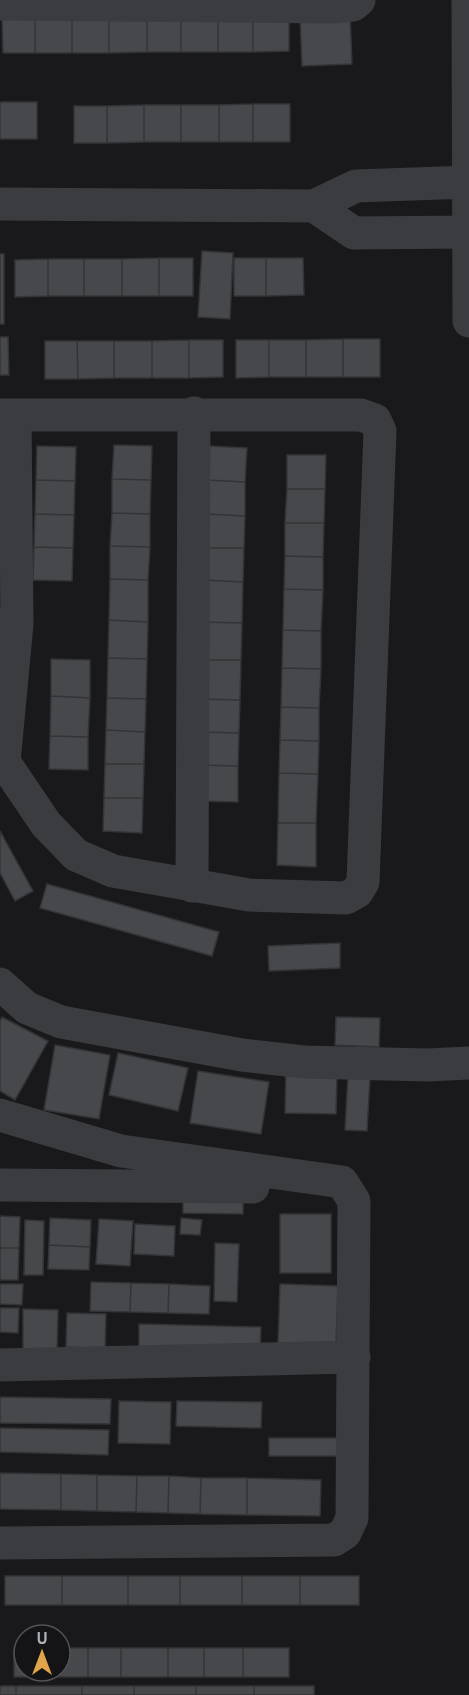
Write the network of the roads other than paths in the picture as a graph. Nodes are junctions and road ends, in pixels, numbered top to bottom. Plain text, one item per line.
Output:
1 (359, 0) edge
2 (468, 0) edge
3 (0, 4) edge
4 (469, 182) edge
5 (0, 204) edge
6 (314, 206) junction
7 (458, 232) edge
8 (469, 321) edge
9 (194, 413) junction
10 (7, 415) edge
11 (8, 624) edge
12 (2, 759) edge
13 (192, 886) junction
14 (0, 984) edge
15 (469, 1063) edge
16 (0, 1115) edge
17 (0, 1185) edge
18 (348, 1188) junction
19 (354, 1357) junction
20 (0, 1365) edge
21 (0, 1544) edge

1 - 3 street
2 - 4 street
4 - 6 street
4 - 7 street
5 - 6 street
6 - 7 street
7 - 8 street
9 - 10 street
9 - 13 street
9 - 13 street
10 - 11 street
11 - 12 street
12 - 13 street
14 - 15 street
16 - 18 street
17 - 18 street
18 - 19 street
19 - 20 street
19 - 21 street

